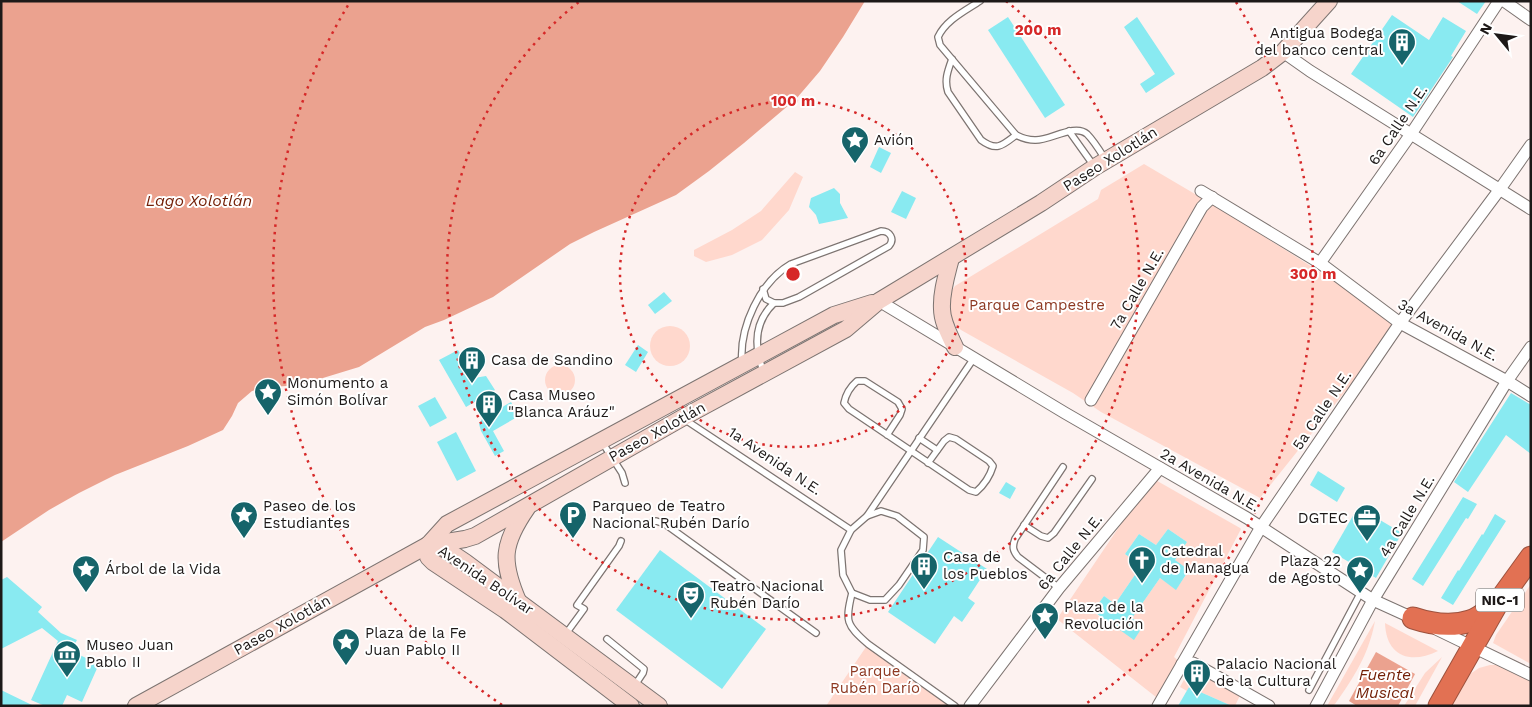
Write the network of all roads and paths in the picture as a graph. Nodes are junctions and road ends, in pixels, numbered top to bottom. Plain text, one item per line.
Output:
1 (980, 1) edge
2 (1329, 1) edge
3 (1499, 1) edge
4 (1504, 1) edge
5 (1531, 20) edge
6 (1283, 52) junction
7 (952, 59) junction
8 (1069, 131) junction
9 (1016, 134) junction
10 (1411, 134) junction
11 (1531, 144) edge
12 (1100, 164) junction
13 (1500, 189) junction
14 (1201, 191) dead end
15 (1212, 197) junction
16 (1531, 209) edge
17 (951, 258) junction
18 (1320, 263) junction
19 (763, 289) junction
20 (878, 301) junction
21 (774, 303) junction
22 (1400, 323) junction
23 (956, 347) junction
24 (1531, 347) edge
25 (758, 357) junction
26 (974, 358) junction
27 (742, 365) junction
28 (764, 373) junction
29 (1507, 381) junction
30 (747, 382) junction
31 (1531, 396) edge
32 (1091, 400) dead end
33 (682, 418) junction
34 (887, 435) junction
35 (919, 438) junction
36 (602, 441) junction
37 (937, 450) junction
38 (910, 451) junction
39 (612, 457) junction
40 (928, 463) junction
41 (1063, 467) dead end
42 (1160, 468) junction
43 (1092, 479) dead end
44 (625, 483) dead end
45 (529, 505) junction
46 (867, 516) junction
47 (646, 525) dead end
48 (1024, 525) junction
49 (1261, 527) junction
50 (851, 530) junction
51 (621, 541) dead end
52 (428, 545) junction
53 (1531, 557) edge
54 (433, 562) junction
55 (393, 564) junction
56 (1060, 588) junction
57 (1361, 592) junction
58 (852, 593) junction
59 (1373, 600) junction
60 (518, 601) junction
61 (1497, 604) junction
62 (1414, 618) junction
63 (816, 633) dead end
64 (565, 635) junction
65 (607, 639) dead end
66 (1472, 646) junction
67 (1182, 664) junction
68 (1531, 675) edge
69 (634, 687) junction
70 (1308, 690) dead end
71 (136, 706) edge
72 (631, 706) edge
73 (659, 706) edge
74 (955, 706) edge
75 (970, 706) edge
76 (1158, 706) edge
77 (1269, 706) edge
78 (1316, 706) edge
79 (1439, 706) edge

1 - 7 lane
2 - 6 street, Paseo Xolotlán
3 - 10 street, 6a Calle N.E.
4 - 5 street
6 - 10 street
6 - 12 street, Paseo Xolotlán
7 - 9 lane
7 - 9 lane
8 - 9 lane
8 - 12 lane
8 - 12 lane
10 - 13 street
10 - 18 street, 6a Calle N.E.
11 - 13 street, 5a Calle N.E.
12 - 17 street, Paseo Xolotlán
13 - 16 street
13 - 22 street, 5a Calle N.E.
14 - 15 street, 3a Avenida N.E.
15 - 18 street, 3a Avenida N.E.
15 - 32 street, 7a Calle N.E.
17 - 20 street, Paseo Xolotlán
17 - 23 street
18 - 22 street, 3a Avenida N.E.
19 - 21 lane
19 - 21 lane
19 - 27 lane
20 - 23 street, 2a Avenida N.E.
20 - 25 street, Paseo Xolotlán
20 - 28 street, Paseo Xolotlán
21 - 25 lane
22 - 29 street, 3a Avenida N.E.
22 - 49 street, 5a Calle N.E.
23 - 26 street, 2a Avenida N.E.
24 - 29 street, 4a Calle N.E.
25 - 27 street, Paseo Xolotlán
25 - 28 lane
26 - 35 lane
26 - 42 street, 2a Avenida N.E.
27 - 30 lane
27 - 36 street, Paseo Xolotlán
28 - 30 street, Paseo Xolotlán
29 - 31 street, 3a Avenida N.E.
29 - 59 street, 4a Calle N.E.
30 - 33 street, Paseo Xolotlán
33 - 39 street, Paseo Xolotlán
33 - 50 lane, 1a Avenida N.E.
34 - 34 lane
34 - 38 lane
35 - 37 lane
35 - 38 lane
36 - 39 lane
36 - 52 street, Paseo Xolotlán
37 - 40 lane
37 - 40 lane
38 - 40 lane
38 - 46 lane
39 - 44 lane
39 - 45 street, Paseo Xolotlán
41 - 48 lane
42 - 49 street, 2a Avenida N.E.
42 - 56 street, 6a Calle N.E.
43 - 48 lane
45 - 52 street, Paseo Xolotlán
45 - 60 street
46 - 50 lane
46 - 58 lane
47 - 63 lane
48 - 56 lane
49 - 57 street, 2a Avenida N.E.
49 - 67 street, 5a Calle N.E.
50 - 58 lane
51 - 64 lane
52 - 54 street, Avenida Bolívar
52 - 55 street, Paseo Xolotlán
52 - 60 street, Avenida Bolívar
53 - 61 highway, NIC-1
54 - 55 street
54 - 72 street, Avenida Bolívar
55 - 71 street, Paseo Xolotlán
56 - 75 street, 6a Calle N.E.
57 - 59 street, 2a Avenida N.E.
57 - 70 lane
58 - 74 lane
59 - 62 street, 2a Avenida N.E.
59 - 78 street, 4a Calle N.E.
60 - 64 street, Avenida Bolívar
61 - 62 highway
61 - 66 highway, NIC-1
62 - 66 street, 2a Avenida N.E.
64 - 69 street, Avenida Bolívar
65 - 69 lane
66 - 68 street, 2a Avenida N.E.
66 - 79 highway, NIC-1
67 - 76 street, 5a Calle N.E.
67 - 77 street
69 - 73 street, Avenida Bolívar

